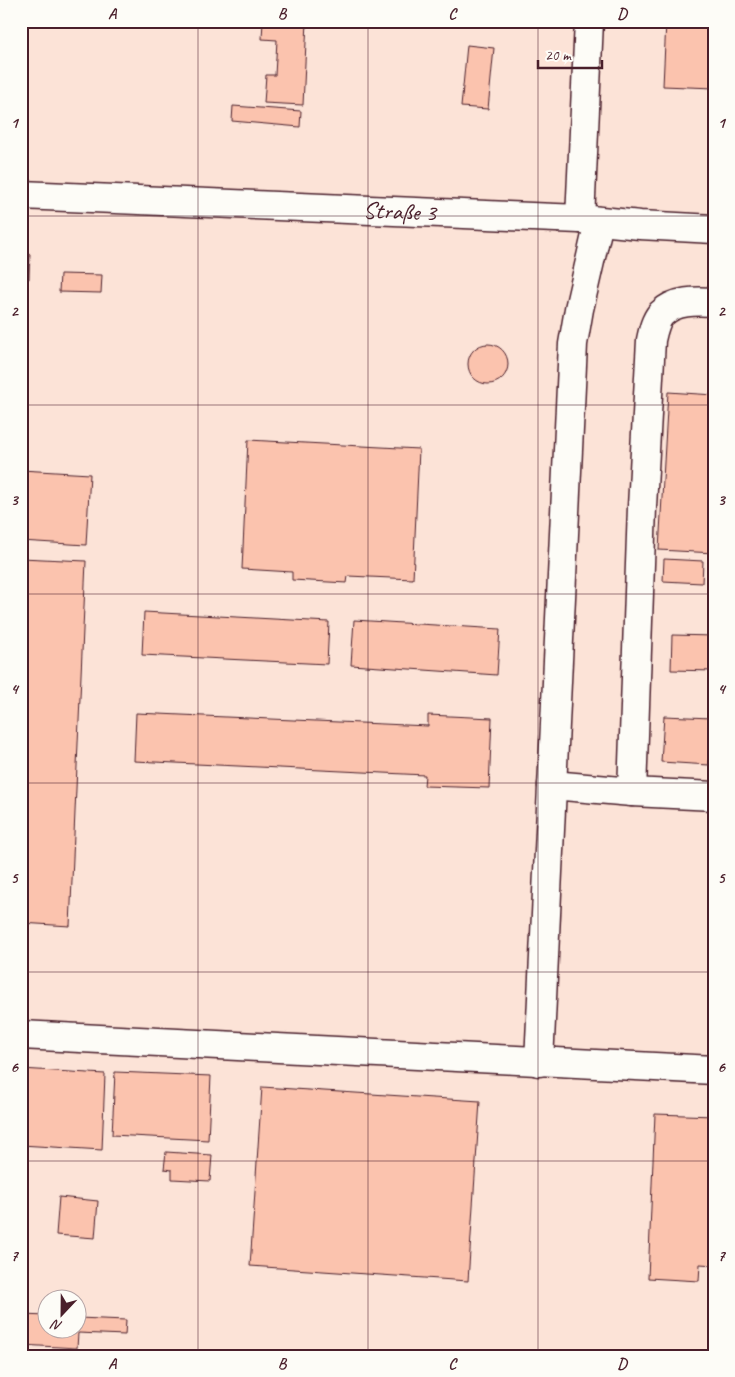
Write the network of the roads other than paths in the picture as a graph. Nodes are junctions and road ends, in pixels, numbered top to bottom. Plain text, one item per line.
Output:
1 (590, 21) edge
2 (21, 195) edge
3 (589, 220) junction
4 (714, 229) edge
5 (714, 302) edge
6 (552, 785) junction
7 (632, 792) junction
8 (714, 796) edge
9 (21, 1035) edge
10 (539, 1062) junction
11 (714, 1070) edge

1 - 3 lane
2 - 3 lane, Straße 3
3 - 4 lane, Straße 3
3 - 6 lane
5 - 7 lane
6 - 7 lane
6 - 10 lane
7 - 8 lane
9 - 10 lane
10 - 11 lane

